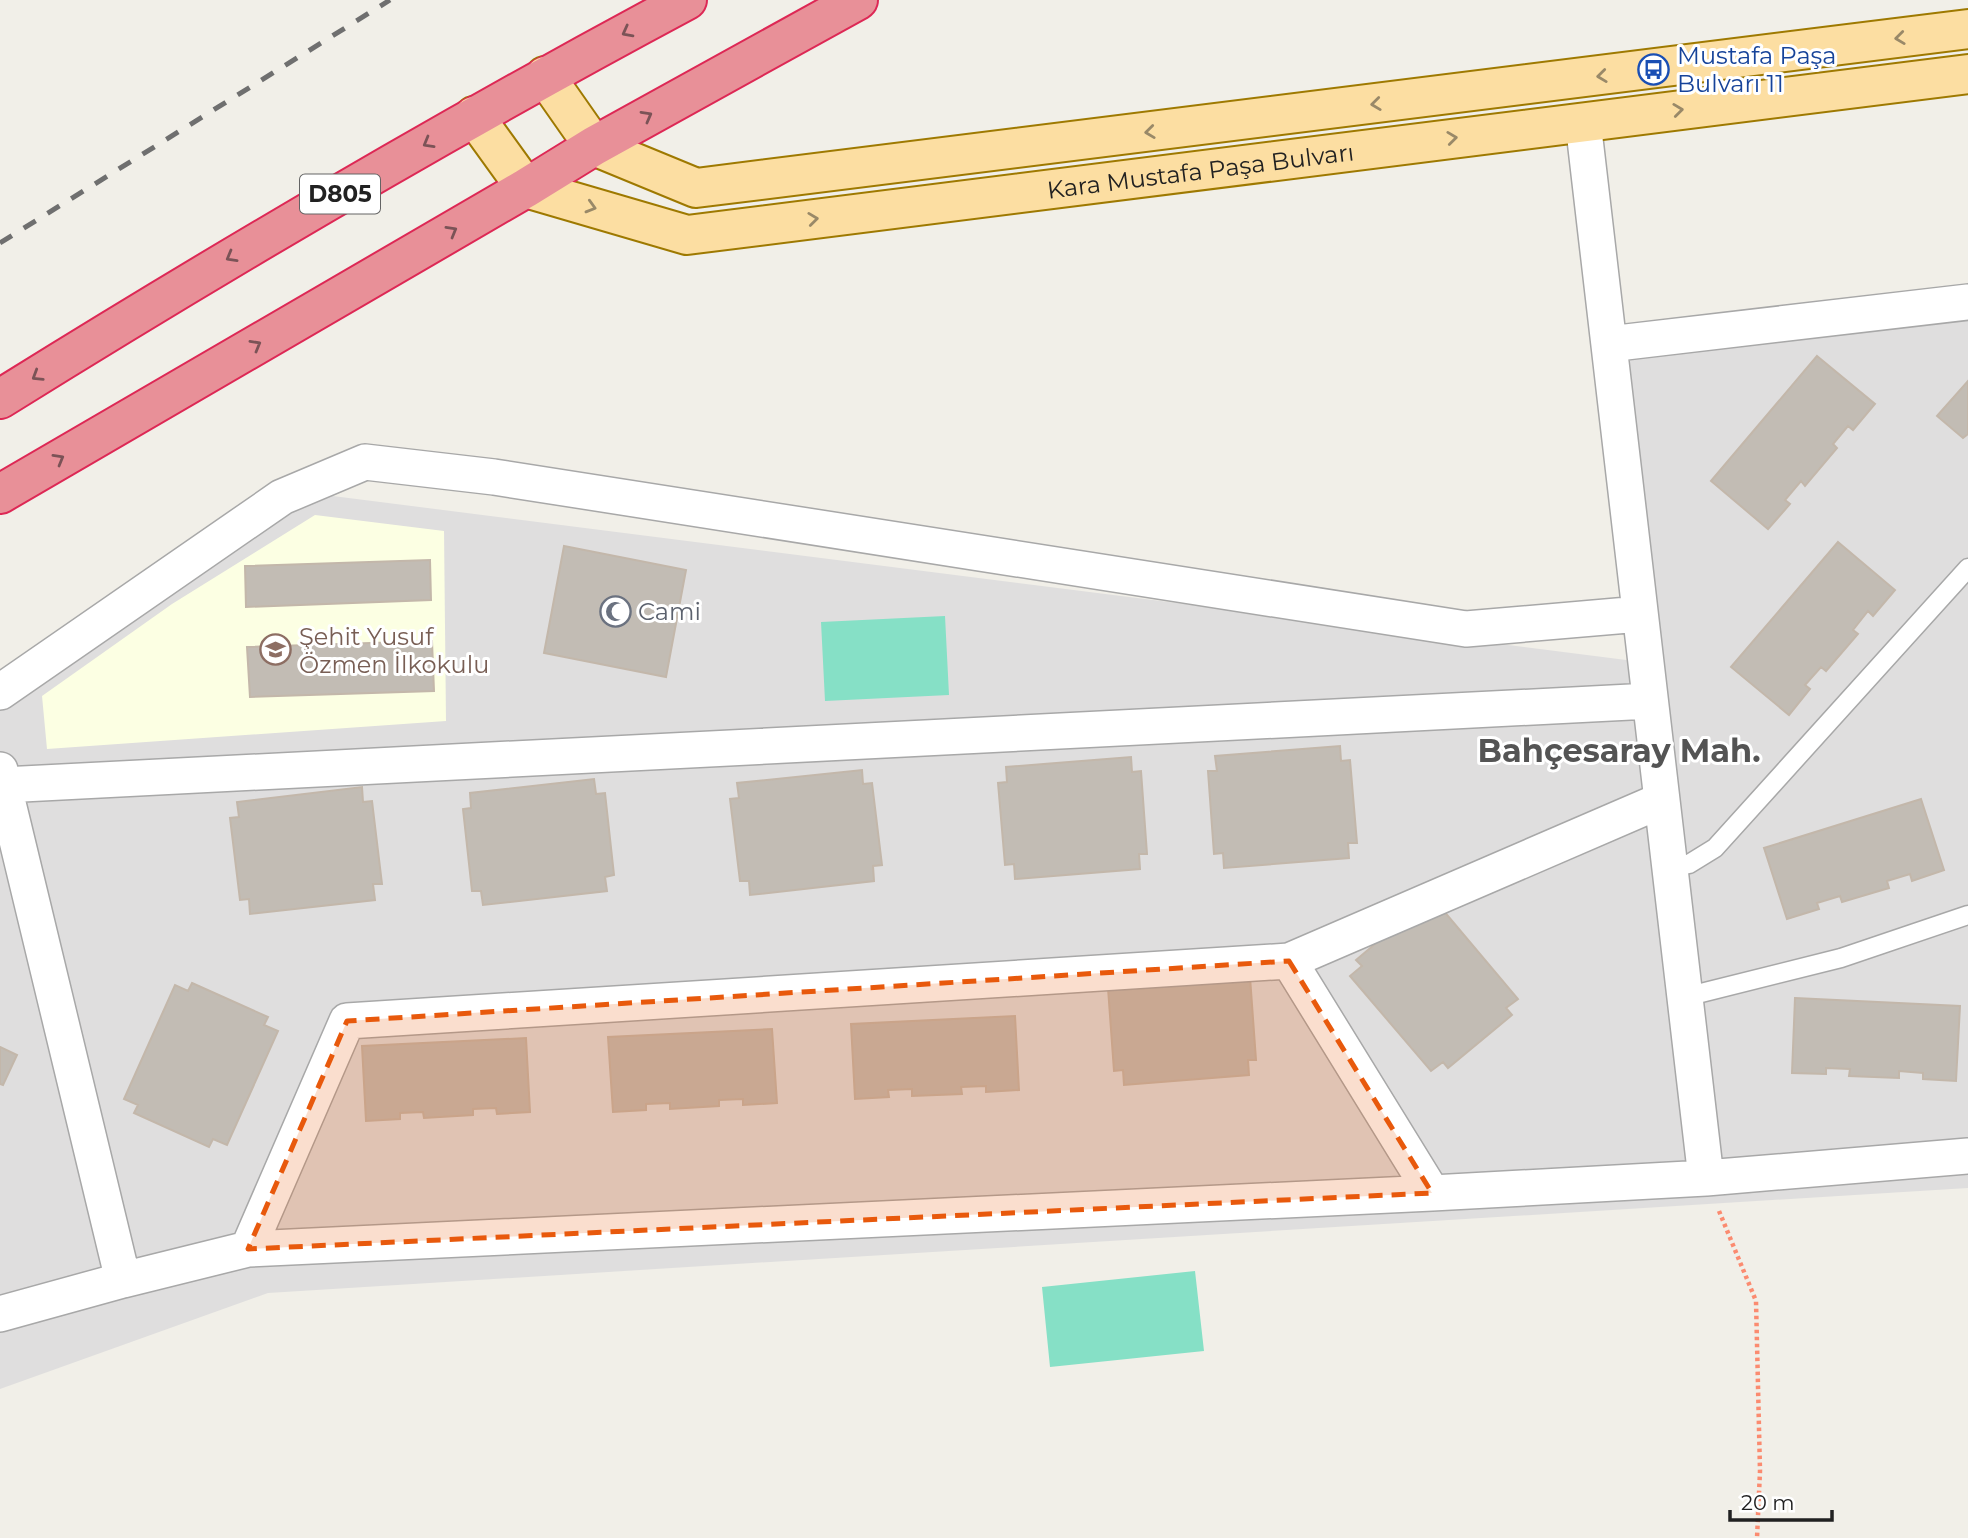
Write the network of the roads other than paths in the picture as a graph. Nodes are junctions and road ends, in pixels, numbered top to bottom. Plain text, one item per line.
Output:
1 (687, 0) edge
2 (858, 0) edge
3 (1968, 29) edge
4 (1968, 74) edge
5 (545, 76) junction
6 (474, 116) junction
7 (1583, 122) junction
8 (594, 146) junction
9 (526, 188) junction
10 (1968, 302) edge
11 (1609, 344) junction
12 (0, 399) edge
13 (0, 494) edge
14 (1968, 568) edge
15 (1640, 614) junction
16 (0, 692) edge
17 (1650, 702) junction
18 (2, 778) edge
19 (1662, 800) junction
20 (18, 843) junction
21 (1670, 868) junction
22 (0, 881) edge
23 (1968, 915) edge
24 (1289, 961) junction
25 (1685, 997) junction
26 (1968, 1156) edge
27 (1706, 1178) junction
28 (1432, 1193) junction
29 (248, 1249) junction
30 (123, 1280) junction
31 (0, 1314) edge

1 -> 5 highway, D805
8 -> 2 highway
3 -> 8 main road, Kara Mustafa Paşa Bulvarı
7 -> 4 main road, Kara Mustafa Paşa Bulvarı
5 - 6 highway, D805
5 - 8 main road
6 - 9 main road
6 -> 12 highway, D805
9 -> 7 main road, Kara Mustafa Paşa Bulvarı
7 - 11 street
8 - 9 highway
13 -> 9 highway
10 - 11 street
11 - 15 street
14 - 21 lane
15 - 16 street
15 - 17 street
17 - 18 street
17 - 19 street
18 - 20 street
19 - 21 street
19 - 24 street
20 - 22 street
20 - 30 street
21 - 25 street
23 - 25 lane
24 - 28 street
24 - 29 street
25 - 27 street
26 - 27 street
27 - 28 street
28 - 29 street
29 - 30 street
30 - 31 street

